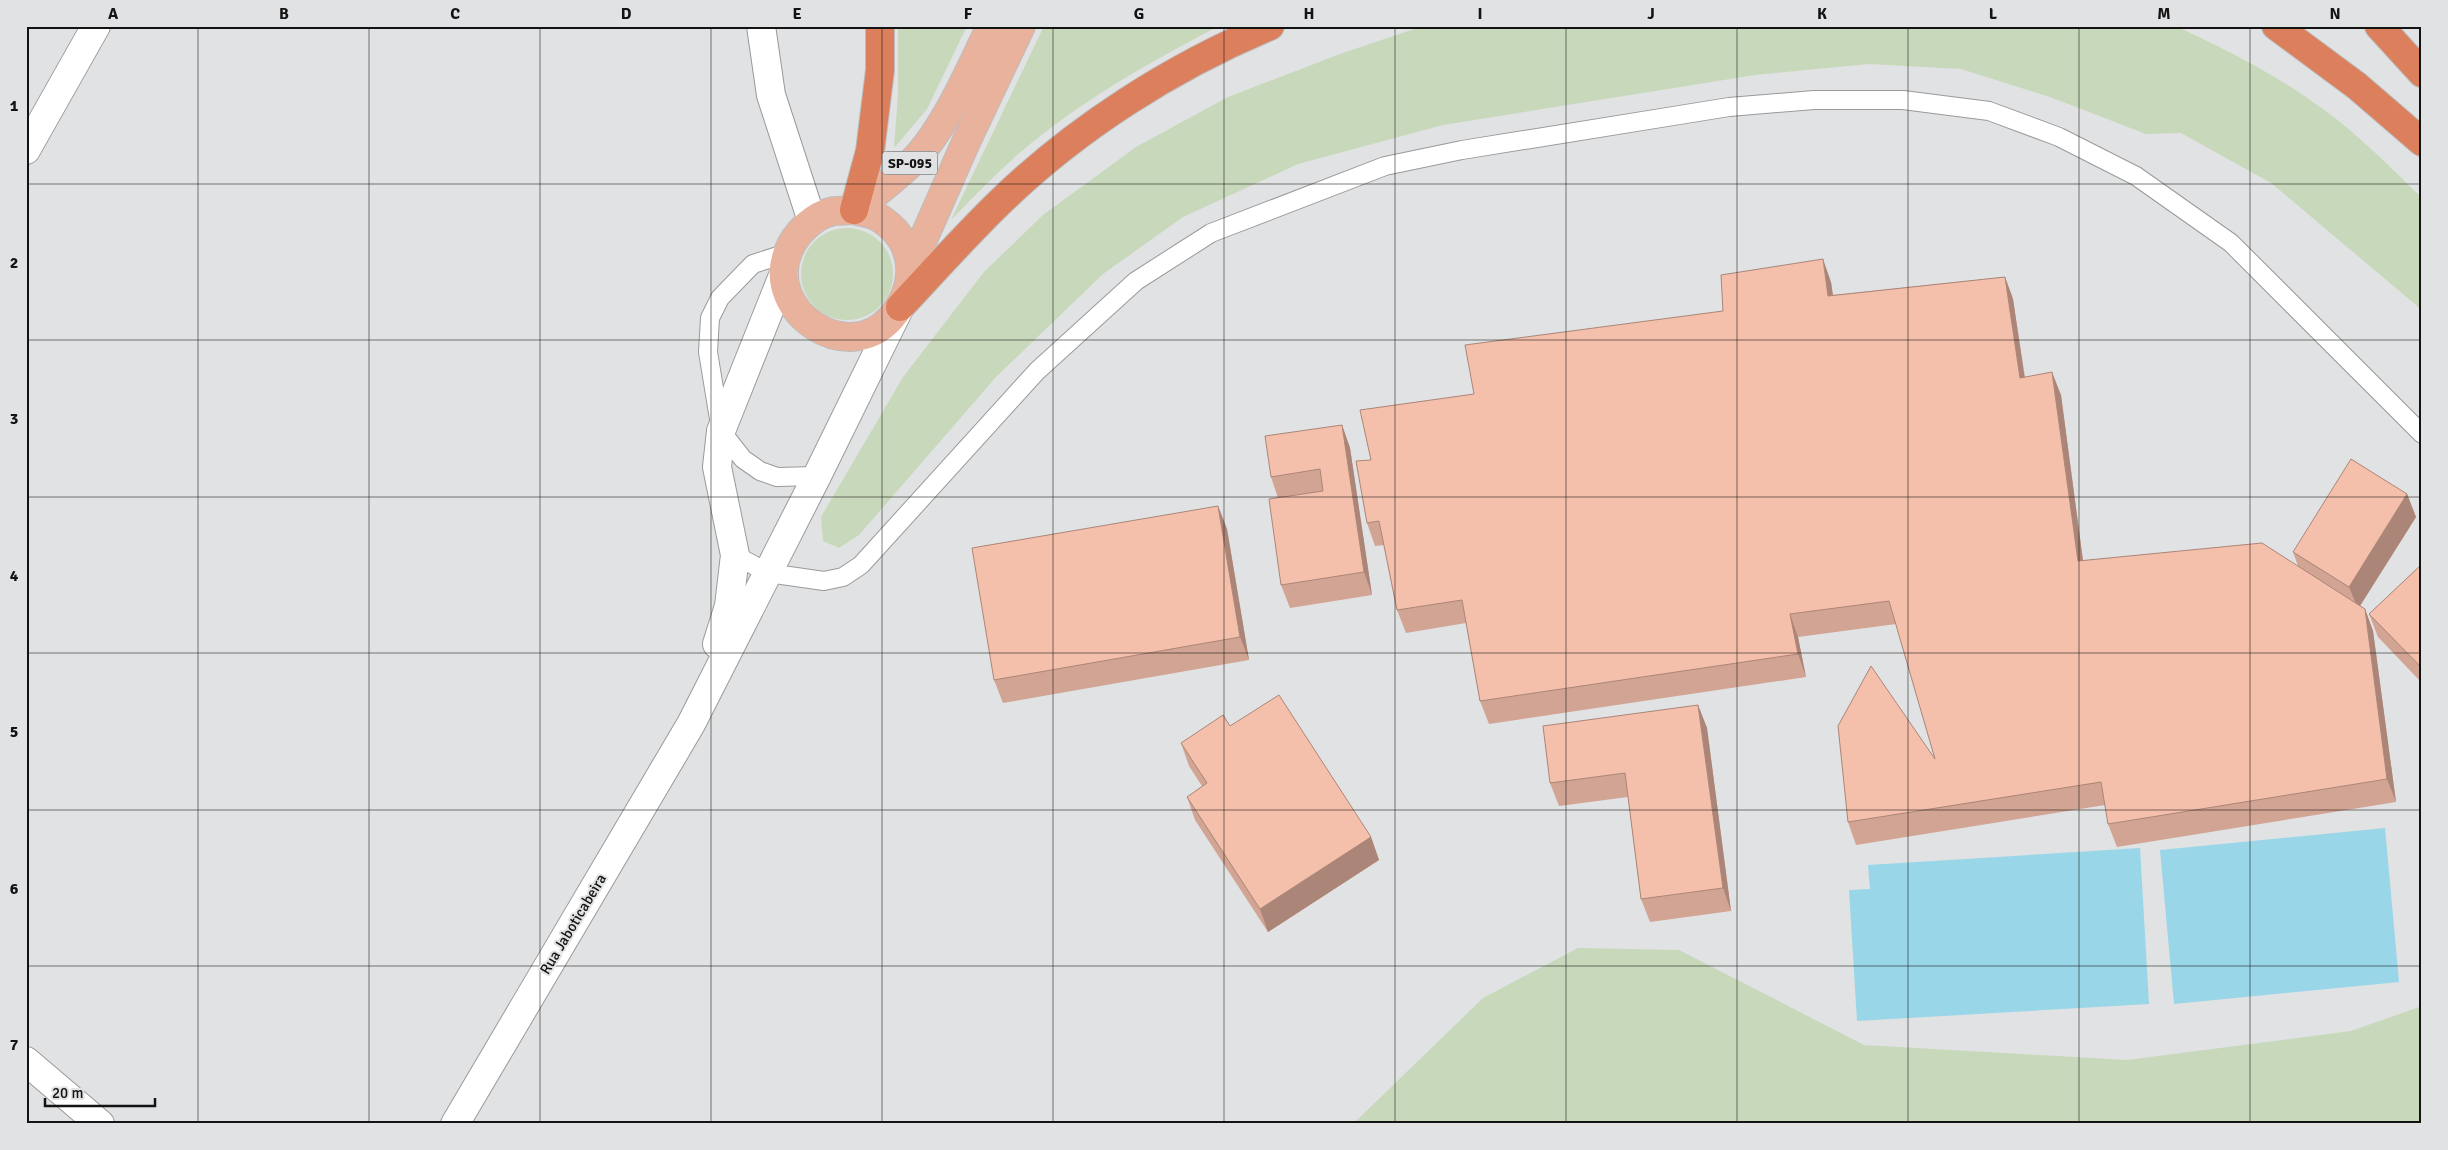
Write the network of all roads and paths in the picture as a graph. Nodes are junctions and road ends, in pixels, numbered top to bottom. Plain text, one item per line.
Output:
1 (96, 26) edge
2 (761, 26) edge
3 (880, 26) edge
4 (991, 26) edge
5 (1021, 26) edge
6 (1270, 26) edge
7 (2276, 26) edge
8 (2379, 26) edge
9 (2422, 72) edge
10 (2422, 142) edge
11 (26, 150) edge
12 (854, 210) junction
13 (812, 221) junction
14 (786, 263) junction
15 (911, 267) junction
16 (900, 307) junction
17 (721, 431) junction
18 (2422, 434) edge
19 (817, 476) junction
20 (735, 556) junction
21 (768, 573) junction
22 (691, 724) junction
23 (26, 1061) edge
24 (100, 1124) edge
25 (455, 1124) edge

1 - 11 street
2 - 13 street
3 - 12 highway
4 - 12 main road, SP-095
5 - 15 main road, SP-095
6 - 16 highway
7 - 10 highway
8 - 9 highway
12 - 13 main road
12 - 15 main road
13 - 14 main road
14 - 16 main road
14 - 17 street
14 - 17 lane
15 - 16 main road
16 - 19 street
17 - 19 lane
17 - 20 street
18 - 21 lane
19 - 21 street
20 - 21 lane
20 - 22 street
21 - 22 street
22 - 25 street, Rua Jaboticabeira
23 - 24 street

